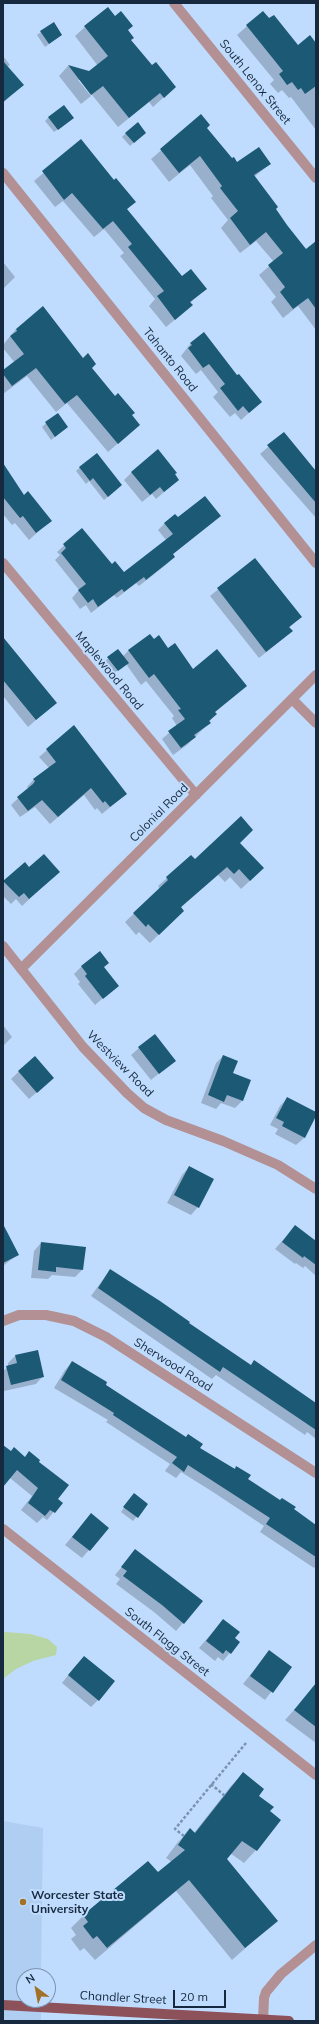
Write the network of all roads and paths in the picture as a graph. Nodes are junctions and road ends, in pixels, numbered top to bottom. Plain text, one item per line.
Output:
1 (174, 3) edge
2 (3, 173) edge
3 (316, 178) edge
4 (3, 563) edge
5 (316, 563) edge
6 (316, 675) edge
7 (292, 699) junction
8 (316, 723) edge
9 (196, 795) junction
10 (3, 946) edge
11 (21, 969) junction
12 (316, 1189) edge
13 (3, 1320) edge
14 (316, 1473) edge
15 (3, 1530) edge
16 (246, 1743) dead end
17 (316, 1775) edge
18 (211, 1784) junction
19 (225, 1796) dead end
20 (184, 1836) dead end
21 (316, 1945) edge
22 (3, 2005) edge
23 (263, 2020) edge
24 (289, 2021) edge

1 - 3 street, South Lenox Street
2 - 5 street, Tahanto Road
4 - 9 street, Maplewood Road
6 - 7 street, Colonial Road
7 - 8 street
7 - 9 street, Colonial Road
9 - 11 street, Colonial Road
10 - 11 street, Westview Road
11 - 12 street, Westview Road
13 - 14 street, Sherwood Road
15 - 17 street, South Flagg Street
16 - 18 path
18 - 19 path
18 - 20 path
21 - 23 street
22 - 23 main road, Chandler Street
23 - 24 main road, Chandler Street

